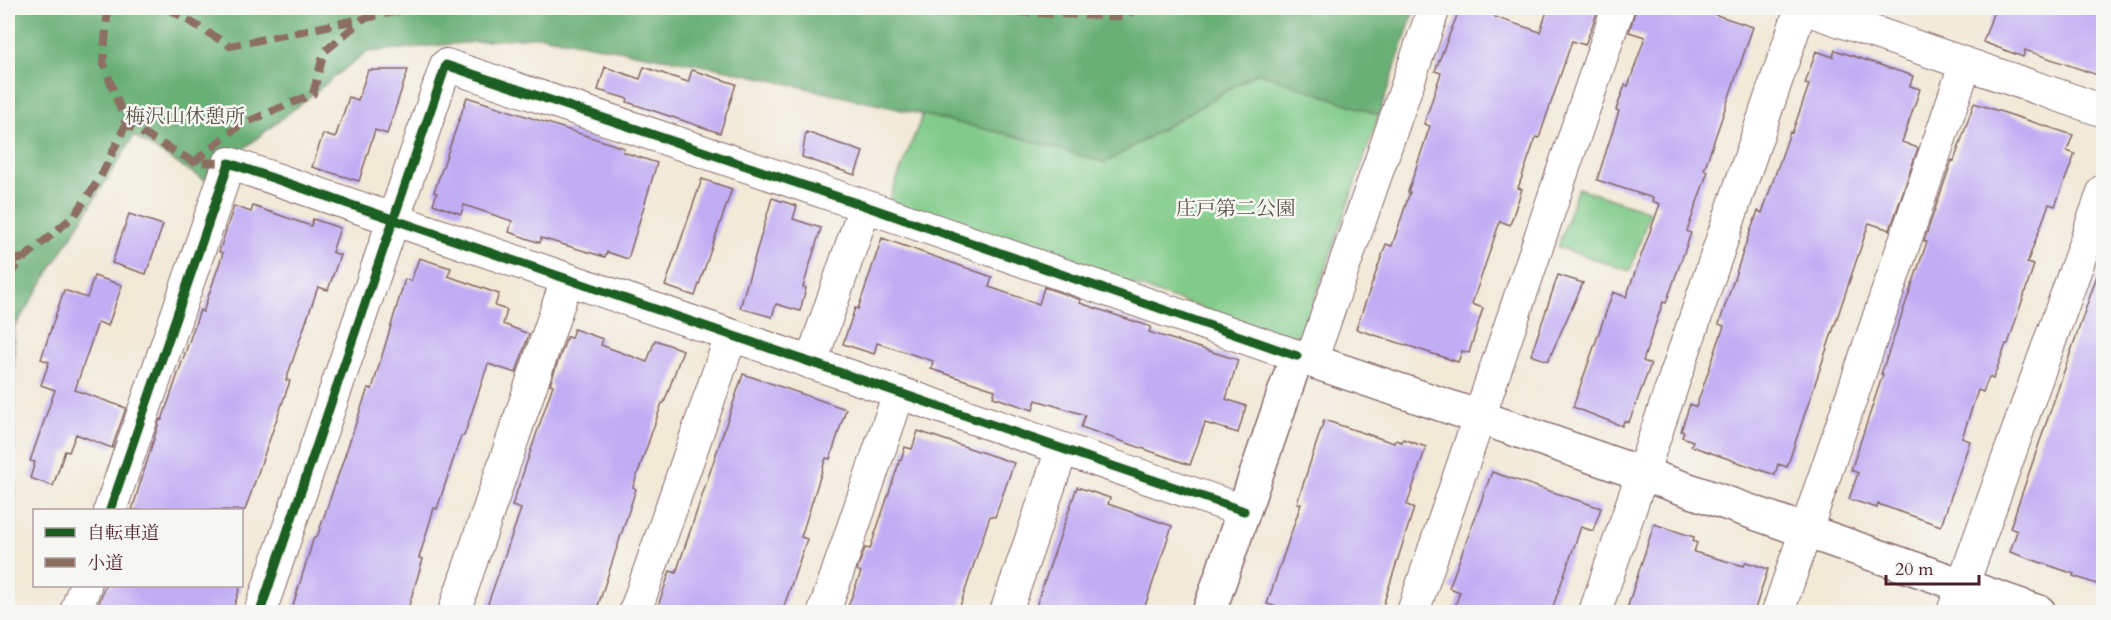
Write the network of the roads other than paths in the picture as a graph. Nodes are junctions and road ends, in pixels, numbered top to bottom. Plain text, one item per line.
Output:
1 (1434, 8) edge
2 (1618, 8) edge
3 (1802, 8) edge
4 (1965, 65) junction
5 (2103, 111) edge
6 (2103, 190) edge
7 (865, 206) junction
8 (393, 219) junction
9 (567, 279) junction
10 (731, 336) junction
11 (1304, 359) junction
12 (811, 363) junction
13 (899, 393) junction
14 (1479, 417) junction
15 (1062, 449) junction
16 (1642, 474) junction
17 (110, 509) edge
18 (1244, 511) junction
19 (1806, 532) junction
20 (84, 587) edge
21 (1957, 599) edge
22 (76, 612) edge
23 (260, 612) edge
24 (454, 612) edge
25 (635, 612) edge
26 (824, 612) edge
27 (1006, 612) edge
28 (1209, 612) edge
29 (1413, 612) edge
30 (1595, 612) edge
31 (1778, 612) edge
32 (2039, 612) edge

1 - 11 street
2 - 14 street
3 - 4 street
3 - 16 street
4 - 5 street
4 - 19 street
6 - 21 street
7 - 8 street
7 - 11 street
7 - 12 street
8 - 9 street
8 - 17 street
8 - 23 street
9 - 10 street
9 - 24 street
10 - 12 street
10 - 25 street
11 - 14 street
11 - 18 street
12 - 13 street
13 - 15 street
13 - 26 street
14 - 16 street
14 - 29 street
15 - 18 street
15 - 27 street
16 - 19 street
16 - 30 street
18 - 28 street
19 - 21 street
19 - 31 street
20 - 22 street
21 - 32 street

